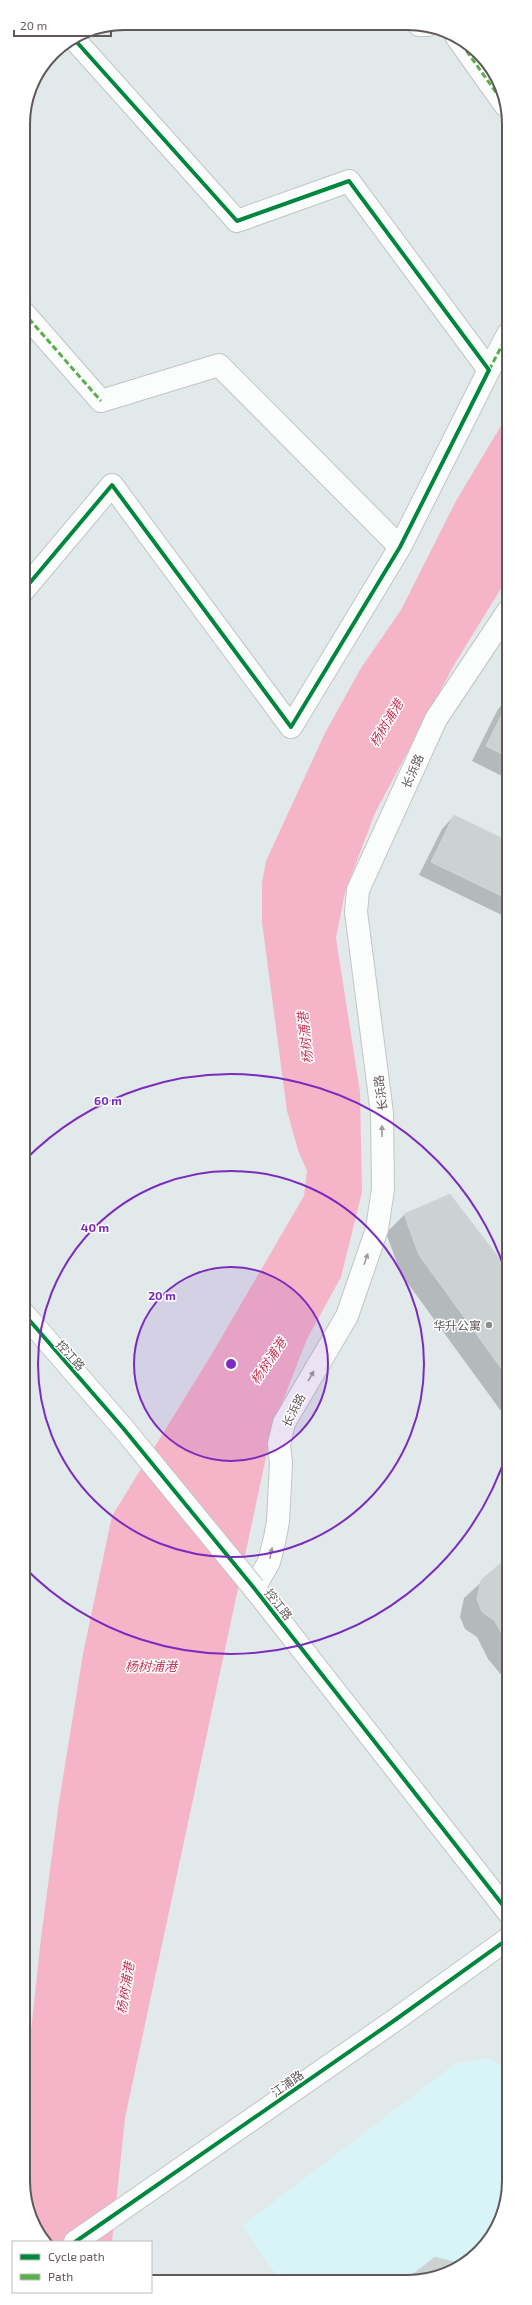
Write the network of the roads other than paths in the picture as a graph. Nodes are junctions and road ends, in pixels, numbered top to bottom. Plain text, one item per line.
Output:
1 (78, 42) edge
2 (468, 52) edge
3 (497, 93) edge
4 (30, 320) edge
5 (502, 345) edge
6 (489, 370) junction
7 (400, 547) junction
8 (30, 583) edge
9 (502, 620) edge
10 (30, 1321) edge
11 (254, 1588) junction
12 (502, 1904) edge
13 (502, 1943) edge
14 (76, 2241) edge

1 - 6 street
2 - 3 street
4 - 7 street
5 - 6 street
6 - 7 street
7 - 8 street
11 -> 9 street, 长浜路
10 - 11 street, 控江路, bridge
11 - 12 street, 控江路
13 - 14 street, 江浦路

